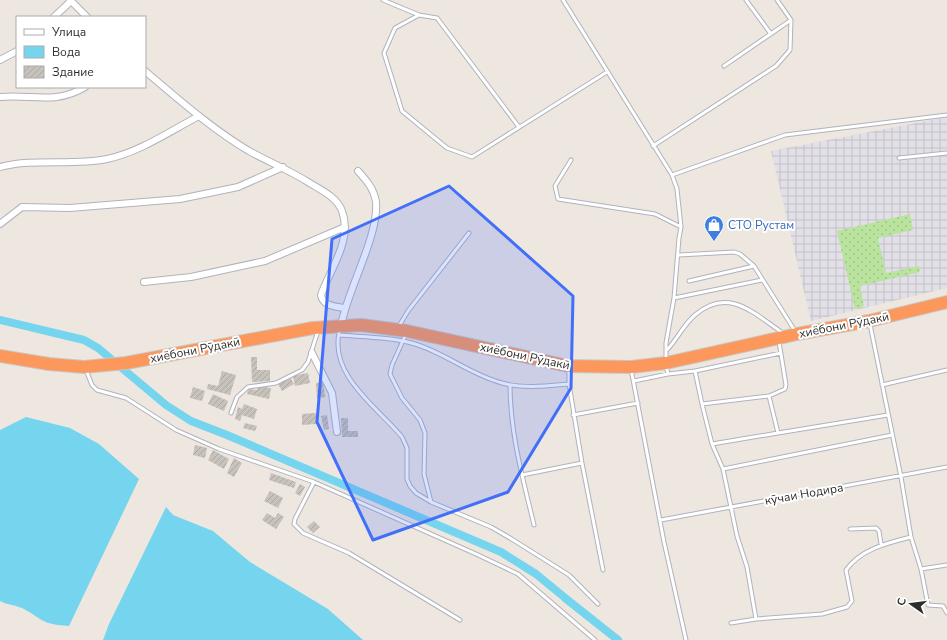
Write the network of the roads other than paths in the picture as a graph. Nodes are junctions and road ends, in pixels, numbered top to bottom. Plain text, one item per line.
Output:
1 (383, 0) edge
2 (563, 0) edge
3 (746, 0) edge
4 (777, 0) edge
5 (70, 1) edge
6 (55, 16) edge
7 (86, 16) edge
8 (419, 16) junction
9 (791, 20) junction
10 (771, 34) junction
11 (16, 52) edge
12 (0, 60) edge
13 (724, 66) dead end
14 (607, 72) junction
15 (146, 73) edge
16 (83, 88) edge
17 (0, 97) edge
18 (947, 115) edge
19 (199, 116) junction
20 (519, 127) junction
21 (653, 146) junction
22 (947, 153) edge
23 (899, 158) dead end
24 (571, 160) dead end
25 (0, 167) edge
26 (283, 167) junction
27 (358, 171) dead end
28 (672, 175) junction
29 (0, 224) edge
30 (345, 227) junction
31 (681, 227) junction
32 (468, 233) dead end
33 (679, 255) junction
34 (754, 266) junction
35 (689, 280) dead end
36 (762, 280) junction
37 (144, 282) dead end
38 (674, 298) junction
39 (947, 302) edge
40 (344, 308) junction
41 (869, 321) junction
42 (320, 327) junction
43 (340, 330) junction
44 (402, 334) junction
45 (787, 336) junction
46 (666, 351) junction
47 (312, 353) junction
48 (781, 353) junction
49 (0, 356) edge
50 (568, 366) junction
51 (84, 367) junction
52 (631, 367) junction
53 (667, 369) junction
54 (947, 370) edge
55 (695, 371) junction
56 (634, 381) junction
57 (569, 384) junction
58 (510, 385) junction
59 (882, 385) junction
60 (769, 396) junction
61 (638, 403) junction
62 (702, 404) junction
63 (231, 413) dead end
64 (574, 415) junction
65 (888, 415) junction
66 (337, 432) dead end
67 (778, 433) junction
68 (892, 435) junction
69 (712, 444) junction
70 (582, 462) junction
71 (947, 467) edge
72 (723, 469) junction
73 (522, 476) junction
74 (901, 477) junction
75 (314, 482) junction
76 (431, 502) junction
77 (731, 507) junction
78 (661, 520) junction
79 (534, 525) dead end
80 (850, 529) dead end
81 (911, 537) junction
82 (881, 544) junction
83 (947, 565) edge
84 (603, 570) dead end
85 (920, 570) junction
86 (598, 604) dead end
87 (947, 613) edge
88 (756, 619) junction
89 (460, 620) dead end
90 (731, 624) dead end
91 (595, 640) edge
92 (686, 640) edge

1 - 8 lane
2 - 14 lane
3 - 10 lane
4 - 9 lane
5 - 6 street
5 - 7 street
8 - 20 lane
8 - 20 lane
9 - 10 lane
9 - 21 lane
10 - 13 lane
11 - 12 street
14 - 20 lane
14 - 21 lane
15 - 19 street
16 - 17 street
18 - 28 lane
19 - 25 street
19 - 26 street
21 - 28 lane
22 - 23 lane
24 - 31 lane
26 - 29 street
26 - 30 street
27 - 40 street
28 - 31 lane
30 - 37 street
30 - 40 street
31 - 33 lane
32 - 44 lane
33 - 34 lane
33 - 38 lane
34 - 35 lane
34 - 36 lane
36 - 38 lane
36 - 45 lane
38 - 46 lane
39 - 41 highway, хиёбони Рӯдакӣ
40 - 43 street
41 - 45 highway, хиёбони Рӯдакӣ
41 - 59 lane
42 - 43 highway, хиёбони Рӯдакӣ
42 - 47 lane
42 - 51 highway, хиёбони Рӯдакӣ
43 - 44 highway, хиёбони Рӯдакӣ
43 - 76 lane
44 - 50 highway, хиёбони Рӯдакӣ
44 - 58 lane
44 - 76 lane
45 - 46 lane
45 - 48 lane
45 - 53 highway, хиёбони Рӯдакӣ
46 - 53 lane
47 - 63 lane
47 - 66 street
48 - 55 lane
48 - 60 lane
49 - 51 highway, хиёбони Рӯдакӣ
50 - 52 highway, хиёбони Рӯдакӣ
50 - 57 lane
51 - 75 lane
52 - 53 highway, хиёбони Рӯдакӣ
52 - 56 lane
53 - 55 lane
53 - 56 lane
54 - 59 lane
55 - 62 lane
56 - 61 lane
57 - 58 lane
57 - 64 lane
58 - 73 lane
59 - 65 lane
60 - 62 lane
60 - 67 lane
61 - 64 lane
61 - 78 lane
62 - 69 lane
64 - 70 lane
65 - 67 lane
65 - 68 lane
67 - 69 lane
68 - 72 lane
68 - 74 lane
69 - 72 lane
70 - 73 lane
70 - 84 lane
71 - 74 lane, кӯчаи Нодира
72 - 77 lane
73 - 79 lane
74 - 77 lane, кӯчаи Нодира
74 - 81 lane
75 - 89 lane
75 - 91 lane
76 - 86 lane
77 - 78 lane, кӯчаи Нодира
77 - 88 lane
78 - 92 lane
80 - 82 lane
81 - 82 lane
81 - 85 lane
82 - 88 lane
83 - 85 lane
85 - 87 lane
88 - 90 lane

